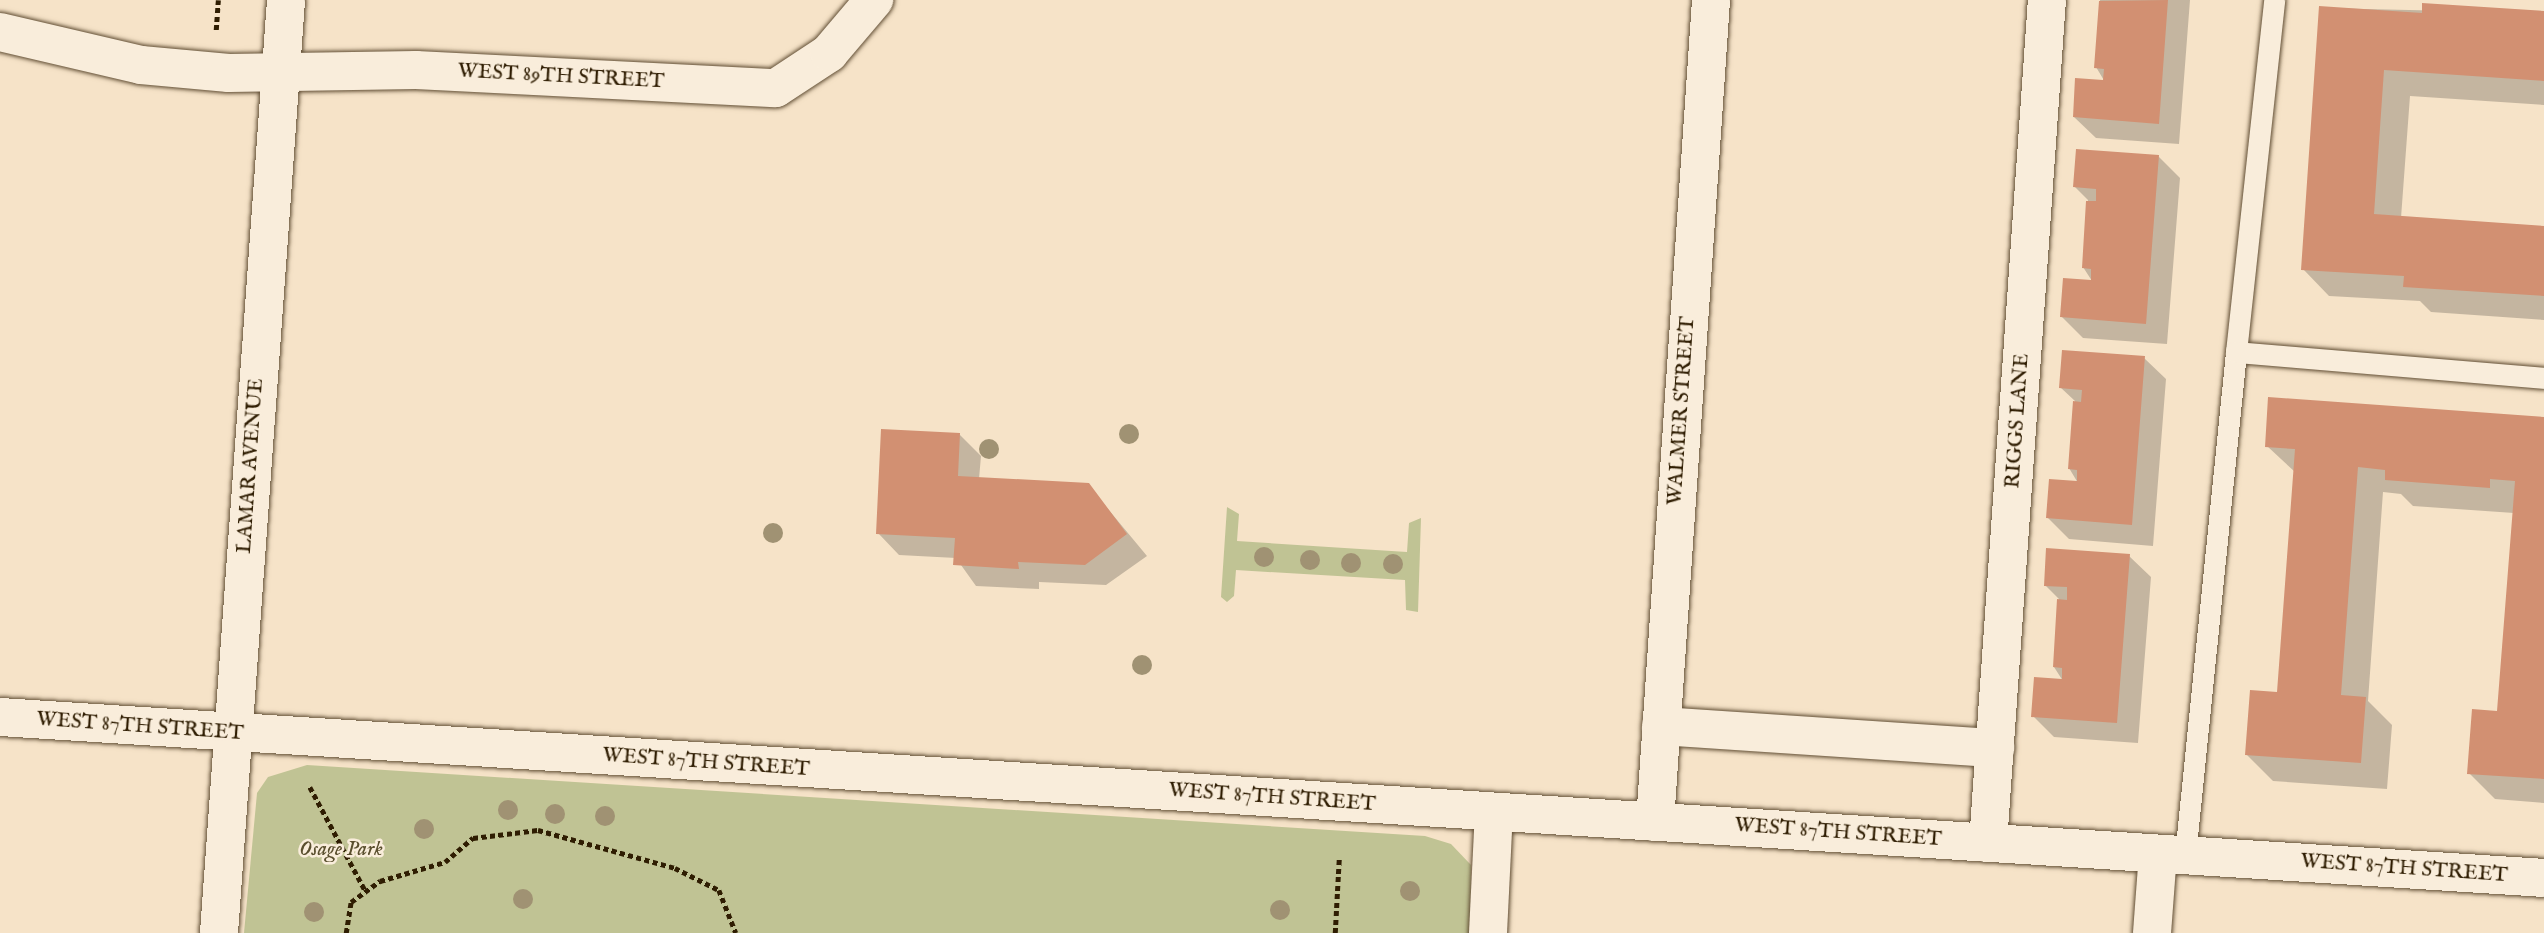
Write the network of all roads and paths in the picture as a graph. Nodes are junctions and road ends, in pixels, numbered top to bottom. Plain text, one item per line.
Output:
1 (286, 0) edge
2 (874, 0) edge
3 (1711, 0) edge
4 (2047, 0) edge
5 (2274, 0) edge
6 (0, 32) edge
7 (281, 68) junction
8 (2236, 352) junction
9 (2544, 378) edge
10 (0, 717) edge
11 (1661, 726) junction
12 (233, 733) junction
13 (1995, 748) junction
14 (310, 787) dead end
15 (1494, 812) junction
16 (1655, 822) junction
17 (1988, 843) junction
18 (2171, 855) junction
19 (1339, 859) dead end
20 (2544, 878) edge
21 (366, 892) junction
22 (219, 933) edge
23 (346, 933) edge
24 (736, 933) edge
25 (1335, 933) edge
26 (1488, 933) edge
27 (2152, 933) edge

1 - 7 street, LAMAR AVENUE
2 - 7 street, WEST 89TH STREET
3 - 11 street, WALMER STREET
4 - 13 street, RIGGS LANE
5 - 8 lane
6 - 7 street, WEST 89TH STREET
7 - 12 street, LAMAR AVENUE
8 - 9 lane
8 - 18 lane
10 - 12 street, WEST 87TH STREET
11 - 13 street
11 - 16 street, WALMER STREET
12 - 15 street, WEST 87TH STREET
12 - 22 street, LAMAR AVENUE
13 - 17 street, RIGGS LANE
14 - 21 path
15 - 16 street, WEST 87TH STREET
15 - 26 street
16 - 17 street, WEST 87TH STREET
17 - 18 street, WEST 87TH STREET
18 - 20 street, WEST 87TH STREET
18 - 27 street
19 - 25 path
21 - 23 path
21 - 24 path

